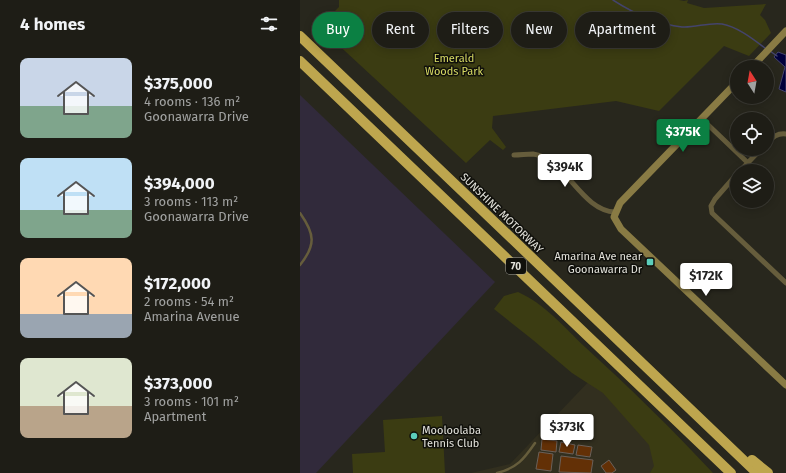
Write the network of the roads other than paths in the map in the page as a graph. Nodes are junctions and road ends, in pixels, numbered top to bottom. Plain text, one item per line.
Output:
1 (786, 31) edge
2 (300, 36) edge
3 (759, 60) edge
4 (300, 61) edge
5 (730, 89) edge
6 (702, 119) junction
7 (786, 134) edge
8 (774, 136) edge
9 (514, 155) dead end
10 (754, 156) edge
11 (748, 163) joint
12 (730, 182) edge
13 (615, 212) junction
14 (300, 213) edge
15 (300, 265) edge
16 (786, 283) edge
17 (786, 385) edge
18 (535, 443) dead end
19 (734, 450) junction
20 (497, 473) edge
21 (731, 473) edge
22 (757, 473) edge
23 (768, 473) edge

1 - 3 street
2 - 19 highway, SUNSHINE MOTORWAY / 70
4 - 21 highway, 70
5 - 6 street
6 - 11 street
6 - 13 street
7 - 8 street
9 - 13 street
10 - 11 street
12 - 16 street
13 - 17 street
14 - 15 lane
18 - 20 lane
19 - 22 highway, SUNSHINE MOTORWAY
19 - 23 highway, 70

